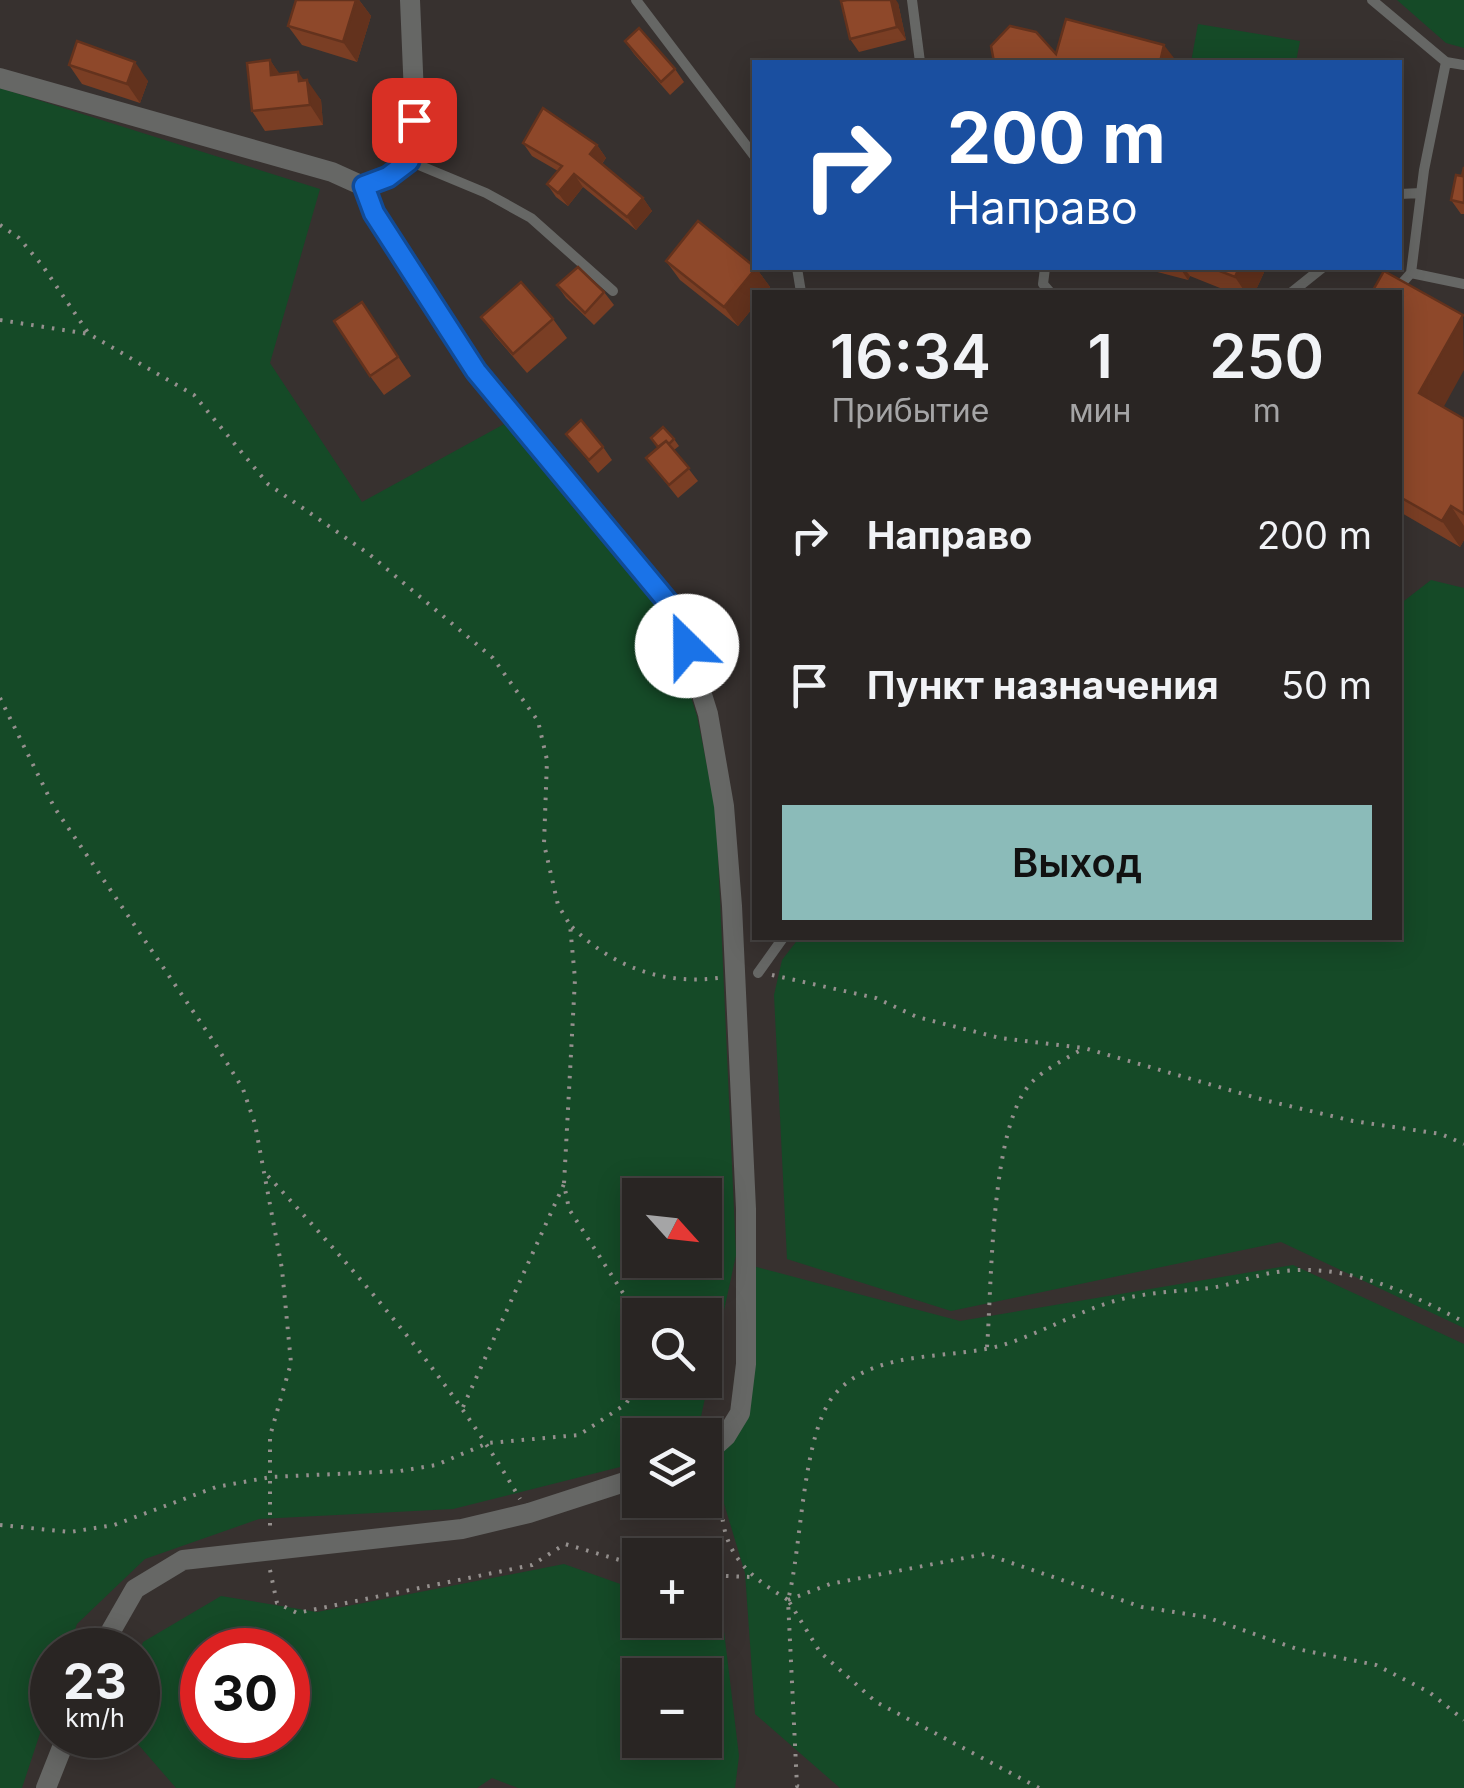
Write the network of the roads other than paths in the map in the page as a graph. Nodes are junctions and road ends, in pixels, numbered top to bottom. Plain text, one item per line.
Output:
1 (410, 0) edge
2 (636, 0) edge
3 (912, 0) edge
4 (1372, 0) edge
5 (920, 60) edge
6 (1446, 62) junction
7 (1464, 65) edge
8 (0, 78) edge
9 (752, 153) edge
10 (409, 161) junction
11 (364, 186) junction
12 (1420, 193) junction
13 (1402, 194) edge
14 (1320, 270) edge
15 (1411, 273) junction
16 (1464, 284) edge
17 (1294, 290) edge
18 (1396, 290) edge
19 (613, 292) dead end
20 (782, 940) edge
21 (758, 973) road end
22 (722, 1436) edge
23 (622, 1484) edge
24 (113, 1628) edge
25 (58, 1758) edge
26 (46, 1788) edge

1 - 10 street
2 - 9 lane
3 - 5 lane
4 - 6 lane
6 - 7 lane
6 - 12 lane
8 - 11 street
10 - 11 street
10 - 19 lane
11 - 22 street
12 - 13 lane
12 - 15 lane
14 - 17 lane
15 - 16 lane
15 - 18 lane
20 - 21 lane
23 - 24 street
25 - 26 street

